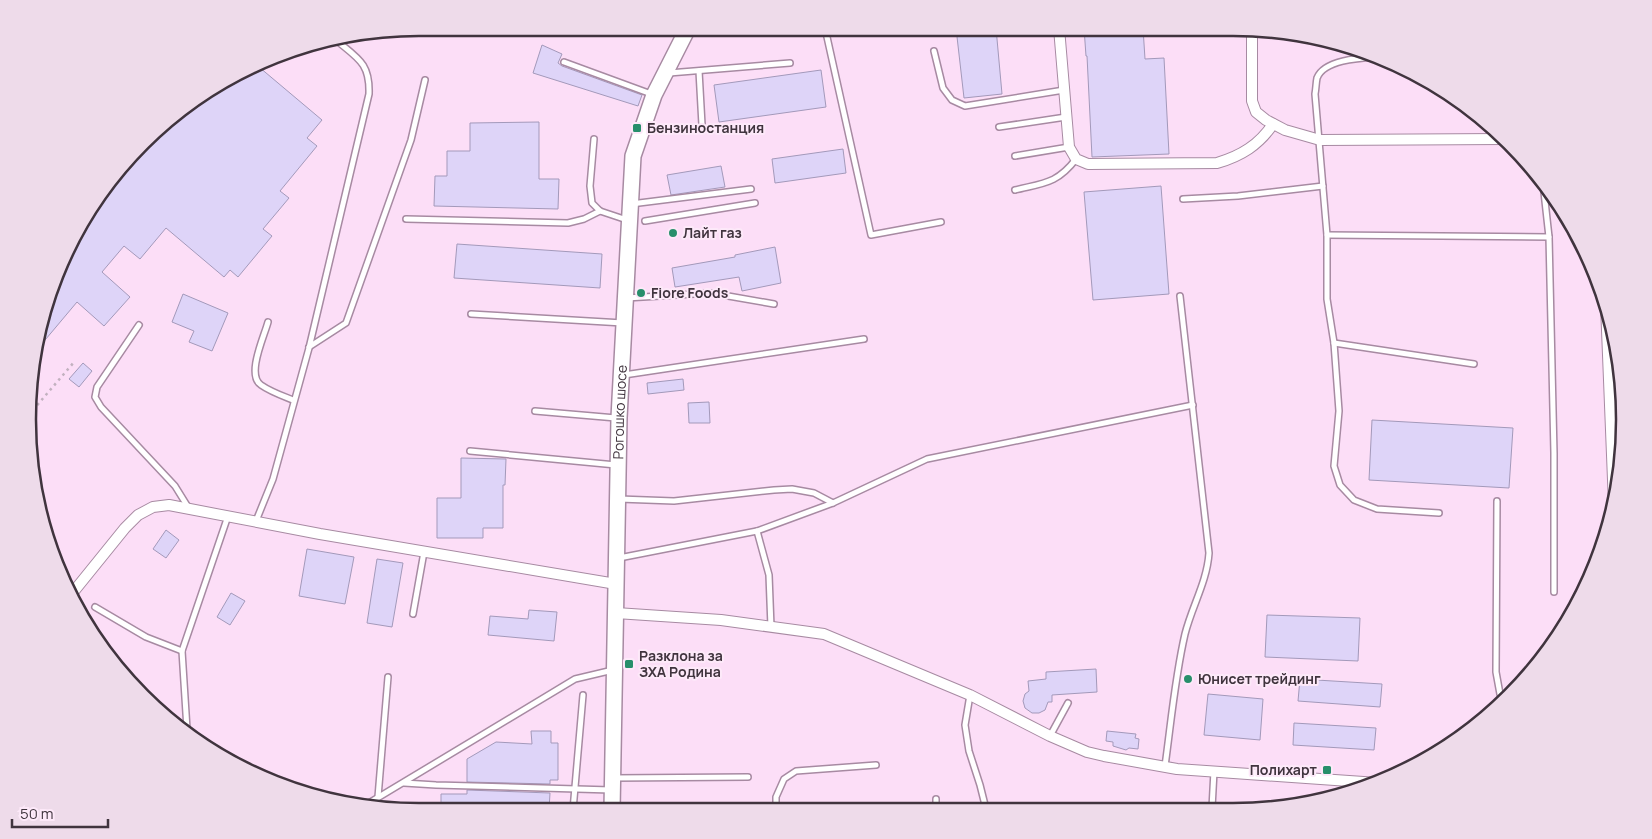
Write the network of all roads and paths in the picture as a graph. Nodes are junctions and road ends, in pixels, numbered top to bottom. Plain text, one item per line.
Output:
1 (684, 36) edge
2 (828, 36) edge
3 (1060, 36) edge
4 (1252, 37) edge
5 (342, 45) edge
6 (934, 51) dead end
7 (1361, 59) edge
8 (564, 62) dead end
9 (790, 63) dead end
10 (699, 71) junction
11 (664, 74) junction
12 (425, 80) dead end
13 (1064, 90) junction
14 (654, 95) junction
15 (1067, 116) junction
16 (1273, 124) junction
17 (702, 125) dead end
18 (998, 127) dead end
19 (594, 139) dead end
20 (1493, 139) edge
21 (1320, 140) junction
22 (1069, 147) junction
23 (1014, 156) dead end
24 (1076, 159) junction
25 (1323, 186) junction
26 (751, 189) dead end
27 (1015, 190) dead end
28 (1545, 197) edge
29 (1183, 199) dead end
30 (755, 203) dead end
31 (631, 204) junction
32 (600, 211) junction
33 (406, 219) dead end
34 (637, 221) junction
35 (941, 222) dead end
36 (1327, 235) junction
37 (1549, 237) junction
38 (1180, 296) dead end
39 (626, 298) junction
40 (774, 304) dead end
41 (471, 314) dead end
42 (268, 322) dead end
43 (624, 323) junction
44 (138, 325) dead end
45 (864, 339) dead end
46 (1608, 342) edge
47 (1334, 343) junction
48 (309, 348) junction
49 (75, 361) dead end
50 (1474, 364) dead end
51 (621, 375) junction
52 (293, 400) junction
53 (1193, 405) junction
54 (37, 406) edge
55 (535, 411) dead end
56 (619, 418) junction
57 (470, 451) dead end
58 (619, 465) junction
59 (1612, 466) edge
60 (618, 499) junction
61 (1497, 501) dead end
62 (833, 503) junction
63 (188, 508) junction
64 (1439, 513) dead end
65 (228, 516) junction
66 (256, 521) junction
67 (756, 531) junction
68 (424, 552) junction
69 (616, 559) junction
70 (616, 584) junction
71 (76, 589) edge
72 (1554, 592) dead end
73 (95, 607) dead end
74 (616, 613) junction
75 (413, 614) dead end
76 (771, 627) junction
77 (182, 651) junction
78 (615, 669) junction
79 (388, 677) dead end
80 (1500, 693) edge
81 (583, 695) dead end
82 (970, 695) junction
83 (1068, 703) dead end
84 (187, 724) edge
85 (1050, 736) junction
86 (876, 765) dead end
87 (1165, 766) junction
88 (1214, 771) junction
89 (748, 777) dead end
90 (1357, 781) edge
91 (403, 783) junction
92 (614, 784) junction
93 (575, 789) junction
94 (378, 798) junction
95 (936, 799) dead end
96 (375, 800) edge
97 (574, 803) edge
98 (613, 803) edge
99 (776, 803) edge
100 (936, 803) edge
101 (984, 803) edge
102 (1212, 803) edge

1 - 11 main road, Рогошко шосе
2 - 35 lane
3 - 13 street
4 - 16 street
5 - 48 lane
6 - 13 lane
7 - 21 lane
8 - 14 lane
9 - 10 lane
10 - 11 lane
10 - 17 lane
11 - 14 main road, Рогошко шосе
12 - 48 lane
13 - 15 street
14 - 31 main road, Рогошко шосе
15 - 18 lane
15 - 22 street
16 - 21 street
16 - 24 street
19 - 32 lane
20 - 21 street
21 - 25 lane
22 - 23 lane
22 - 24 street
24 - 27 lane
25 - 29 lane
25 - 36 lane
26 - 31 lane
28 - 37 lane
30 - 34 lane
31 - 34 main road, Рогошко шосе
32 - 33 lane
32 - 34 lane
34 - 39 main road, Рогошко шосе
36 - 37 lane
36 - 47 lane
37 - 72 lane
38 - 53 lane
39 - 40 lane
39 - 43 main road, Рогошко шосе
41 - 43 lane
42 - 52 lane
43 - 51 main road, Рогошко шосе
44 - 63 lane
45 - 51 lane
46 - 59 street
47 - 50 lane
47 - 64 lane
48 - 52 lane
49 - 54 path
51 - 56 main road, Рогошко шосе
52 - 66 lane
53 - 62 lane
53 - 87 lane
55 - 56 lane
56 - 58 main road, Рогошко шосе
57 - 58 lane
58 - 60 main road, Рогошко шосе
60 - 62 lane
60 - 69 main road, Рогошко шосе
61 - 80 lane
62 - 67 lane
63 - 65 street
63 - 71 street
65 - 66 street
65 - 77 lane
66 - 68 street
67 - 69 lane
67 - 76 lane
68 - 70 street
68 - 75 lane
69 - 70 main road, Рогошко шосе
70 - 74 main road, Рогошко шосе
73 - 77 lane
74 - 76 street
74 - 78 main road, Рогошко шосе
76 - 82 street
77 - 84 lane
78 - 91 lane
78 - 92 main road, Рогошко шосе
79 - 94 lane
81 - 93 lane
82 - 85 street
82 - 101 lane
83 - 85 lane
85 - 87 street
86 - 99 lane
87 - 88 street
88 - 90 street
88 - 102 lane
89 - 92 lane
91 - 93 lane
91 - 94 lane
92 - 93 lane
92 - 98 main road, Рогошко шосе
93 - 97 lane
94 - 96 lane
95 - 100 lane

